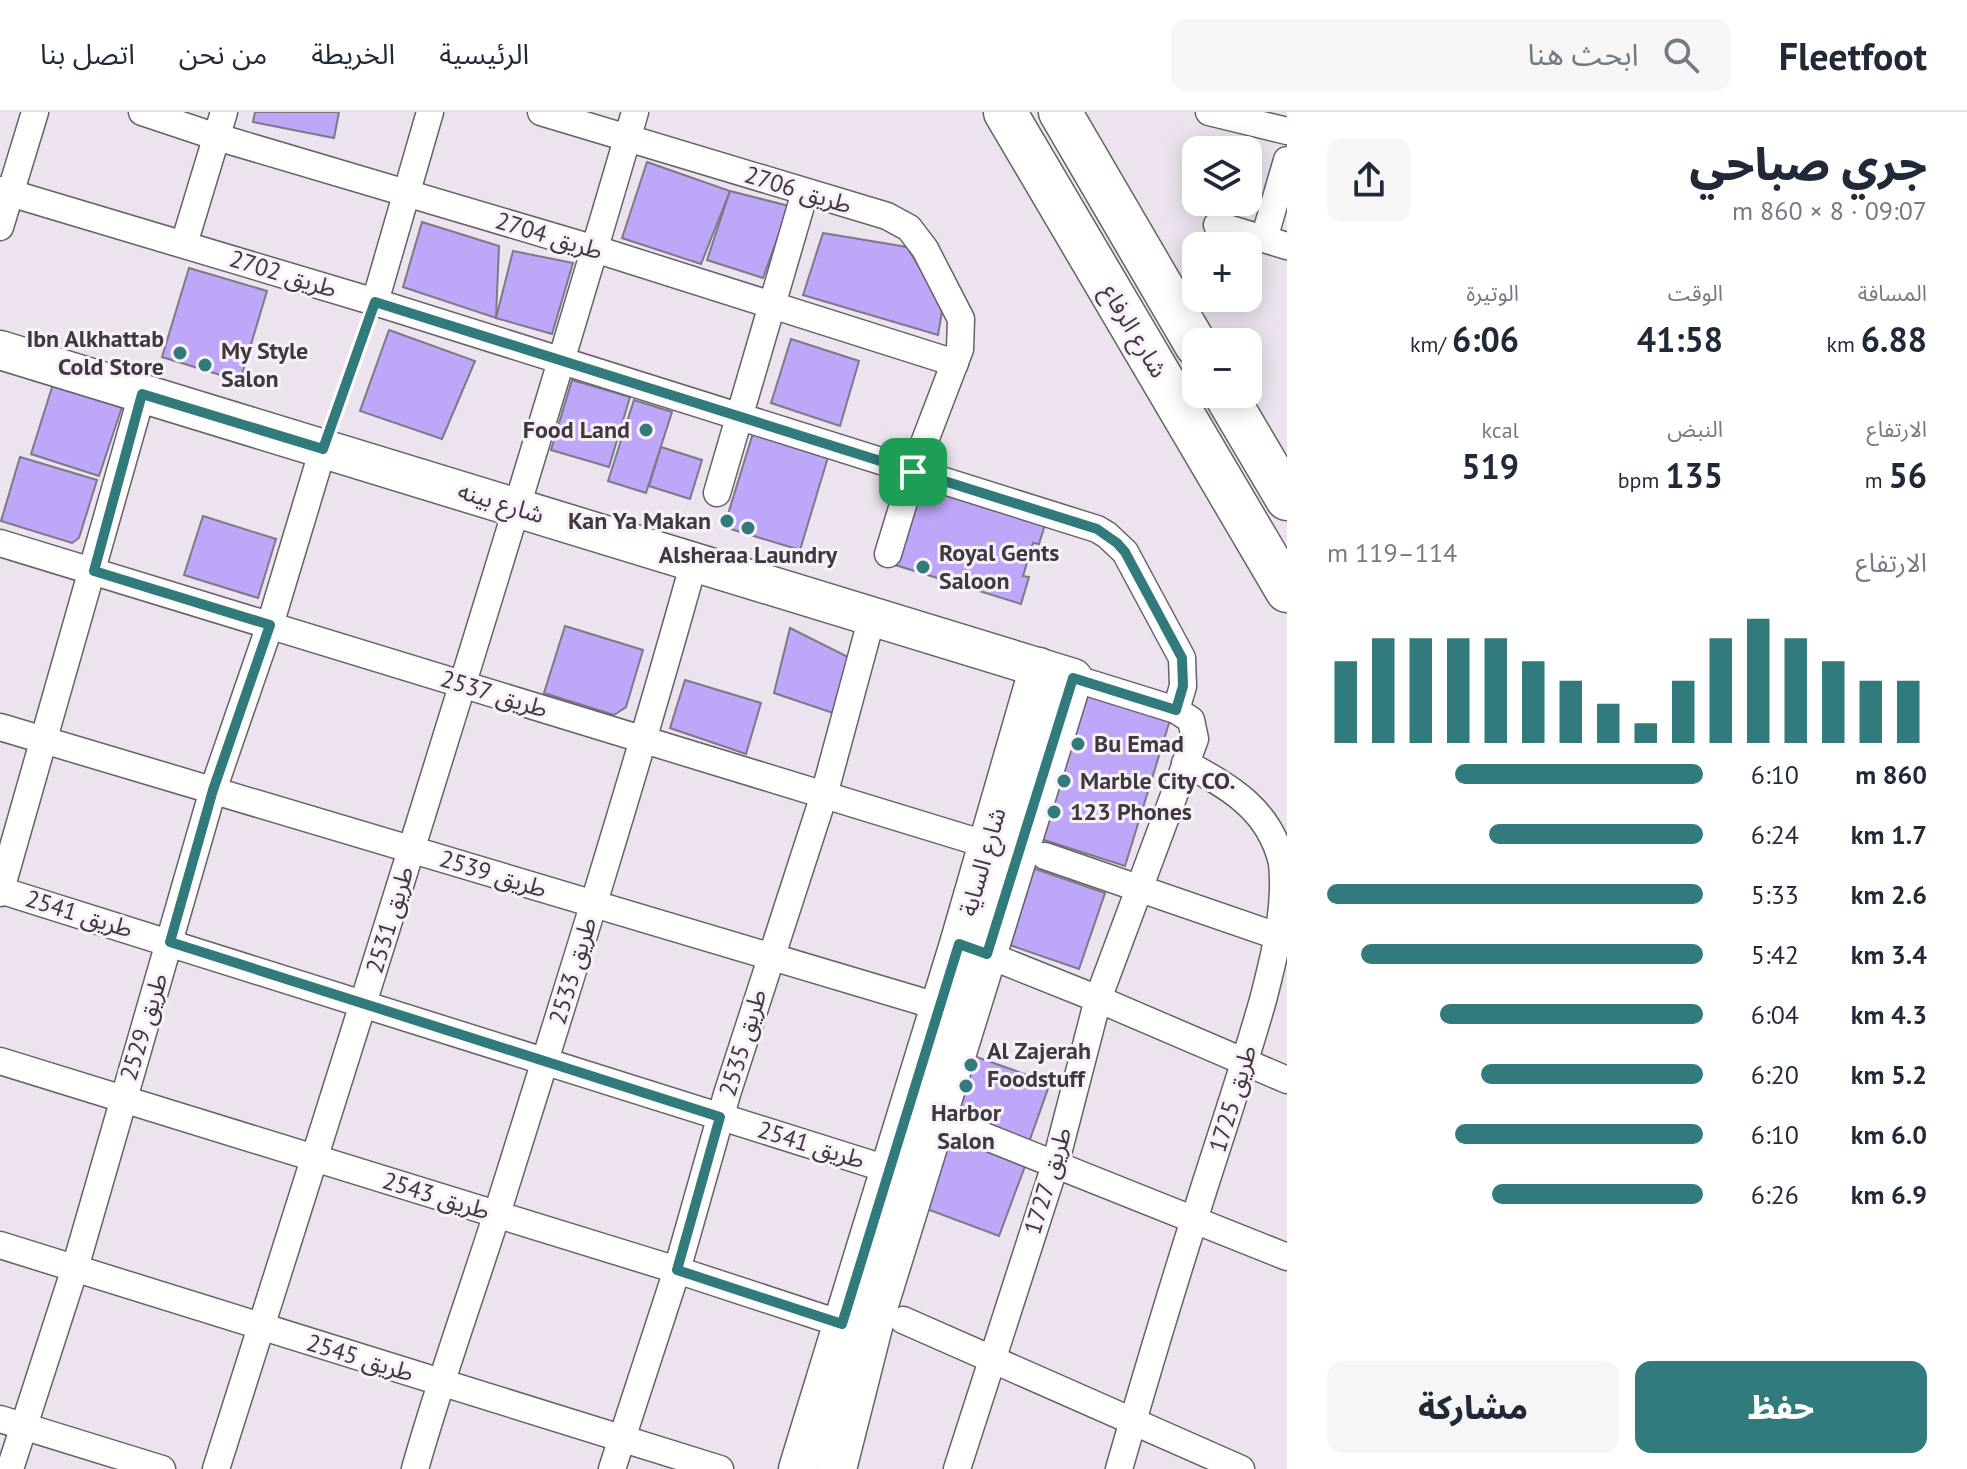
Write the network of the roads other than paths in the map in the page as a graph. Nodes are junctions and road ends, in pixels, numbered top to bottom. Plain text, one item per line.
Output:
1 (35, 112) edge
2 (142, 112) edge
3 (430, 112) edge
4 (541, 112) edge
5 (635, 112) edge
6 (1005, 112) edge
7 (1060, 112) edge
8 (1209, 112) edge
9 (221, 124) edge
10 (1287, 131) edge
11 (627, 139) junction
12 (1287, 160) edge
13 (5, 192) edge
14 (805, 192) junction
15 (407, 193) junction
16 (1217, 225) dead end
17 (0, 227) edge
18 (1276, 243) edge
19 (184, 244) junction
20 (595, 249) junction
21 (375, 302) junction
22 (772, 305) junction
23 (1186, 328) edge
24 (0, 350) edge
25 (563, 360) junction
26 (955, 363) junction
27 (142, 394) junction
28 (1233, 408) edge
29 (740, 416) junction
30 (323, 449) junction
31 (913, 472) junction
32 (717, 493) dead end
33 (1287, 499) edge
34 (517, 508) junction
35 (0, 543) edge
36 (888, 554) dead end
37 (694, 562) junction
38 (94, 571) junction
39 (1287, 591) edge
40 (872, 617) junction
41 (270, 625) junction
42 (1056, 673) junction
43 (464, 684) junction
44 (1180, 712) junction
45 (0, 727) edge
46 (45, 740) junction
47 (644, 740) junction
48 (1185, 763) junction
49 (213, 790) junction
50 (824, 795) junction
51 (988, 845) junction
52 (412, 850) junction
53 (1045, 856) dead end
54 (1137, 889) junction
55 (0, 891) edge
56 (594, 904) junction
57 (1280, 937) junction
58 (170, 942) junction
59 (973, 949) junction
60 (770, 956) junction
61 (1098, 999) junction
62 (364, 1002) junction
63 (940, 1007) junction
64 (0, 1061) edge
65 (545, 1062) junction
66 (1245, 1064) junction
67 (1287, 1080) edge
68 (123, 1099) junction
69 (720, 1117) junction
70 (954, 1124) dead end
71 (314, 1158) junction
72 (1055, 1165) junction
73 (890, 1170) junction
74 (497, 1215) junction
75 (1194, 1220) junction
76 (0, 1245) edge
77 (1287, 1257) edge
78 (75, 1268) junction
79 (677, 1270) junction
80 (872, 1326) junction
81 (261, 1327) junction
82 (991, 1361) junction
83 (440, 1382) junction
84 (1133, 1422) junction
85 (11, 1423) edge
86 (622, 1439) junction
87 (10, 1469) edge
88 (162, 1469) edge
89 (216, 1469) edge
90 (415, 1469) edge
91 (612, 1469) edge
92 (720, 1469) edge
93 (798, 1469) edge
94 (837, 1469) edge
95 (957, 1469) edge
96 (1119, 1469) edge
97 (1241, 1469) edge

1 - 13 street
2 - 9 street, طريق 2704
3 - 15 street
4 - 11 street, طريق 2706
5 - 11 street, طريق 2531
6 - 39 main road, شارع الرفاع
7 - 23 main road, شارع الرفاع
8 - 10 street
9 - 15 street, طريق 2704
9 - 19 street
11 - 14 street, طريق 2706
11 - 20 street, طريق 2531
12 - 18 street
13 - 17 street
13 - 19 street, طريق 2702
14 - 22 street
14 - 26 street, طريق 2706
15 - 20 street, طريق 2704
15 - 21 street
16 - 18 street
19 - 21 street, طريق 2702
20 - 22 street, طريق 2704
20 - 25 street, طريق 2531
21 - 25 street, طريق 2702
22 - 26 street, طريق 2704
22 - 29 street
24 - 27 street, شارع بينه
25 - 29 street, طريق 2702
25 - 34 street, طريق 2531
26 - 31 street, طريق 2706
27 - 30 street, شارع بينه
27 - 38 street
28 - 33 main road
29 - 31 street, طريق 2702
29 - 32 street
30 - 34 street, شارع بينه
30 - 41 street, طريق 2529
31 - 36 street, طريق 2706
31 - 44 street, طريق 2702
34 - 37 street, شارع بينه
34 - 43 street, طريق 2531
35 - 38 street, طريق 2537
37 - 40 street, شارع بينه
37 - 47 street, طريق 2533
38 - 41 street, طريق 2537
38 - 46 street
40 - 42 street, شارع بينه
40 - 50 street, طريق 2535
41 - 43 street, طريق 2537
41 - 49 street, طريق 2529
42 - 44 street, شارع بينه
42 - 51 street, شارع الساية
42 - 59 street, شارع الساية
43 - 47 street, طريق 2537
43 - 52 street, طريق 2531
44 - 48 street, طريق 1727
45 - 46 street, طريق 2539
46 - 49 street, طريق 2539
46 - 55 street
47 - 50 street, طريق 2537
47 - 56 street, طريق 2533
48 - 54 street, طريق 1727
48 - 57 street, طريق 1725
49 - 52 street, طريق 2539
49 - 58 street, طريق 2529
50 - 51 street, طريق 2537
50 - 60 street, طريق 2535
51 - 59 street, شارع الساية
52 - 56 street, طريق 2539
52 - 62 street, طريق 2531
53 - 54 street
54 - 57 street
54 - 61 street, طريق 1727
55 - 58 street, طريق 2541
56 - 60 street, طريق 2539
56 - 65 street, طريق 2533
57 - 66 street, طريق 1725
58 - 62 street, طريق 2541
58 - 68 street, طريق 2529
59 - 61 street
59 - 63 street, شارع الساية
59 - 80 street, شارع الساية
60 - 63 street, طريق 2539
60 - 69 street, طريق 2535
61 - 66 street
61 - 72 street, طريق 1727
62 - 65 street, طريق 2541
62 - 71 street, طريق 2531
63 - 73 street, شارع الساية
64 - 68 street, طريق 2543
65 - 69 street, طريق 2541
65 - 74 street, طريق 2533
66 - 67 street
66 - 75 street, طريق 1725
68 - 71 street, طريق 2543
68 - 78 street, طريق 2529
69 - 73 street, طريق 2541
69 - 79 street, طريق 2535
70 - 72 street
71 - 74 street, طريق 2543
71 - 81 street, طريق 2531
72 - 75 street
72 - 82 street, طريق 1727
73 - 80 street, شارع الساية
74 - 79 street, طريق 2543
74 - 83 street, طريق 2533
75 - 77 street
75 - 84 street, طريق 1725
76 - 78 street, طريق 2545
78 - 81 street, طريق 2545
78 - 85 street, طريق 2529
79 - 80 street, طريق 2543
79 - 86 street, طريق 2535
80 - 82 street, طريق 2543
80 - 93 street, شارع الساية
80 - 94 street, شارع الساية
81 - 83 street, طريق 2545
81 - 89 street, طريق 2531
82 - 84 street, طريق 2543
82 - 95 street, طريق 1727
83 - 86 street, طريق 2545
83 - 90 street, طريق 2533
84 - 96 street, طريق 1725
84 - 97 street, طريق 2543
85 - 87 street, طريق 2529
85 - 88 street
86 - 91 street, طريق 2535
86 - 92 street, طريق 2545

